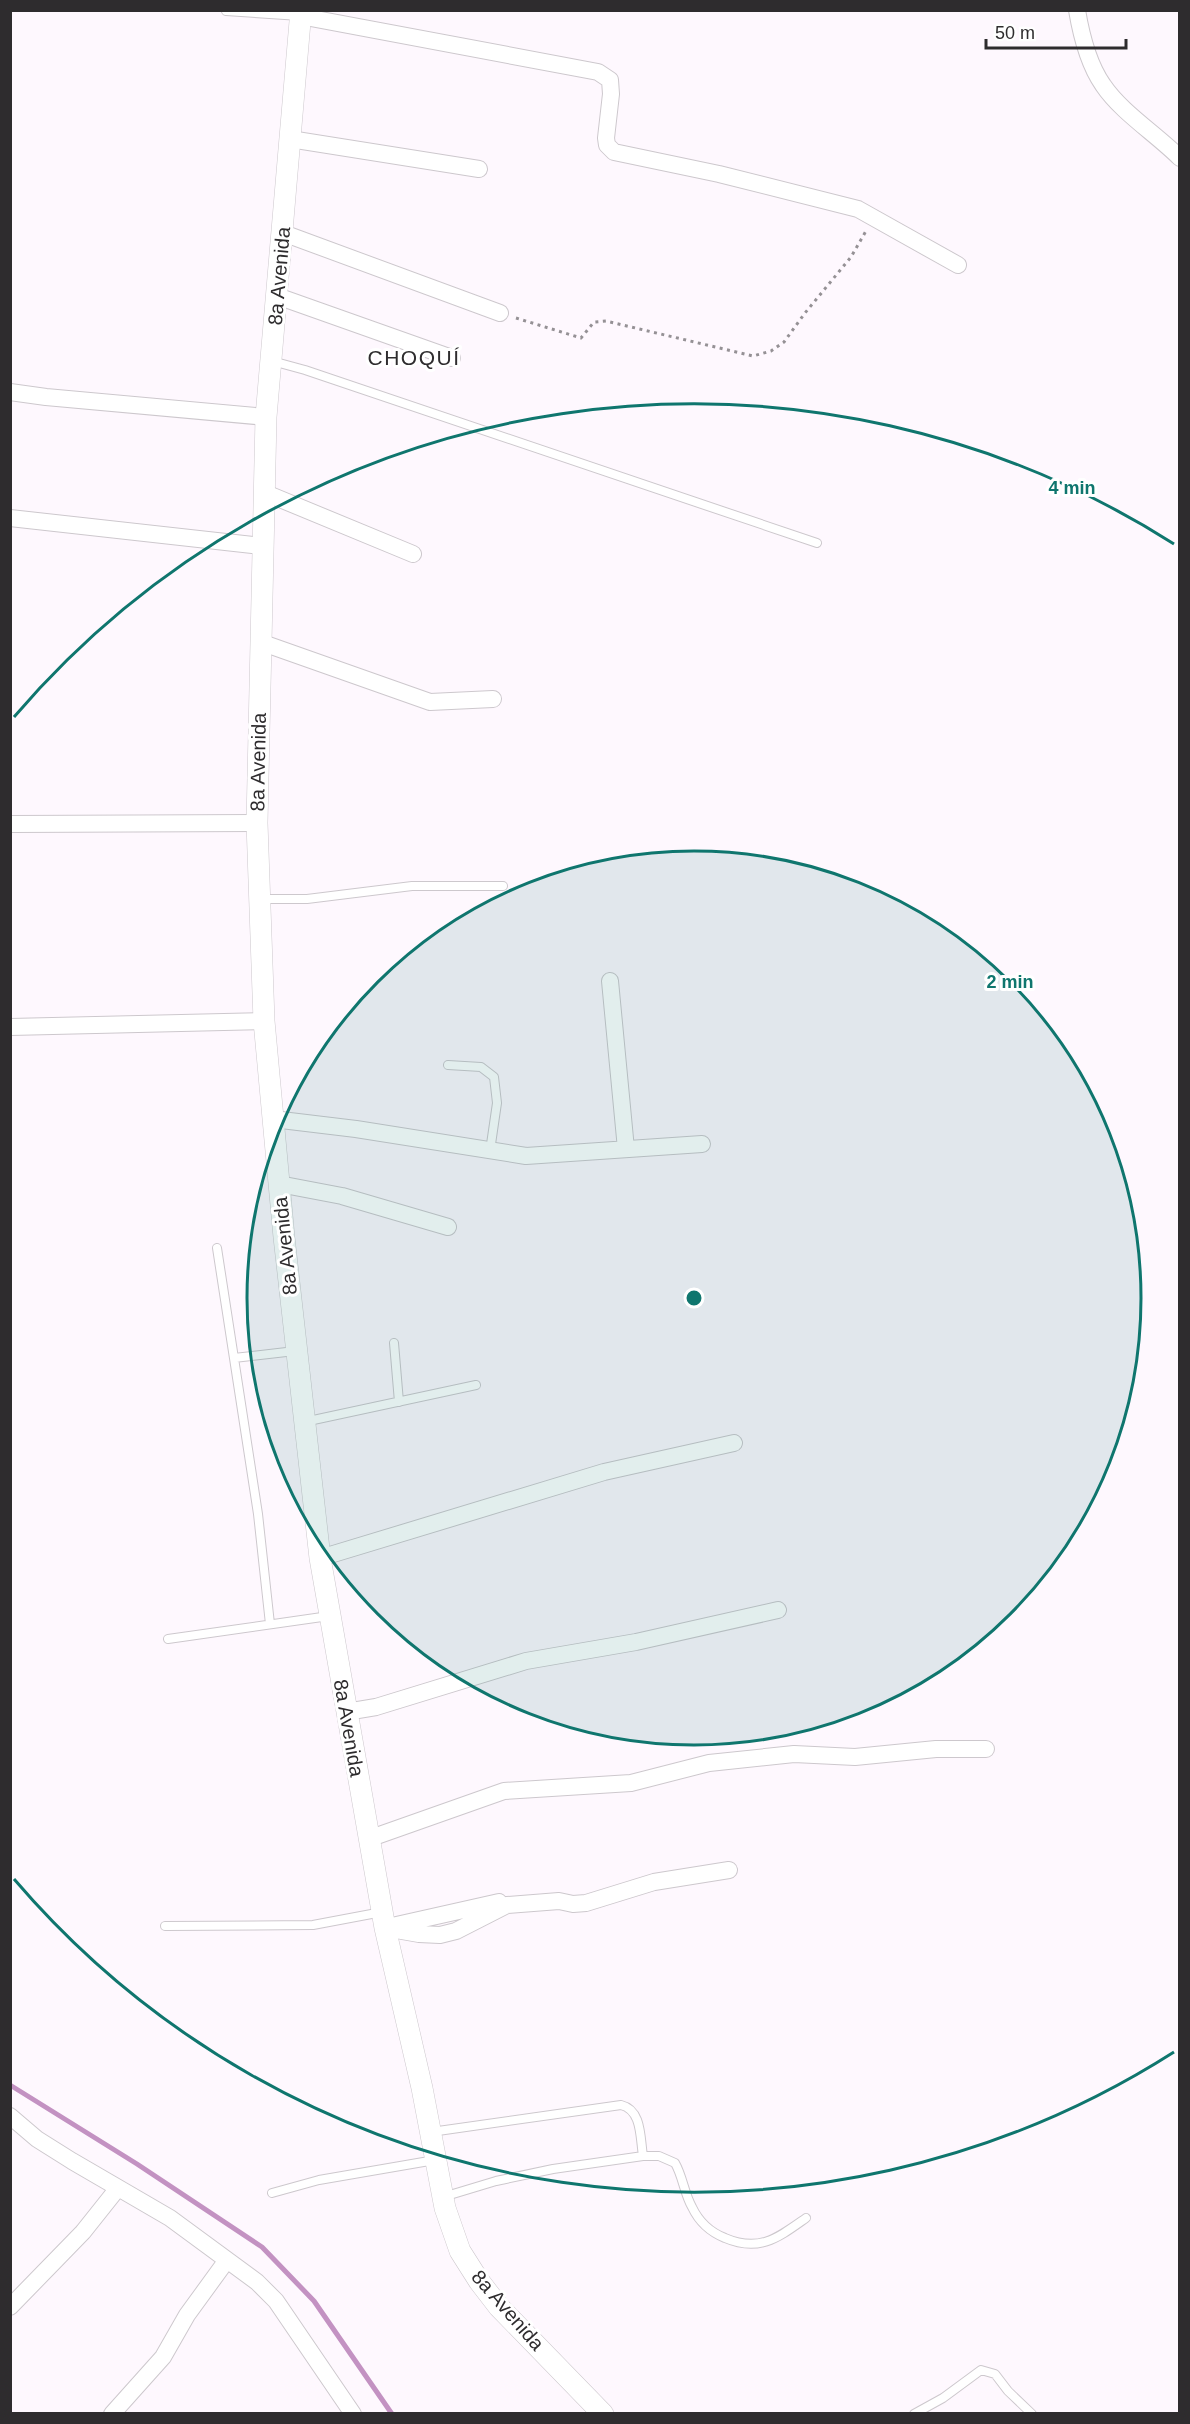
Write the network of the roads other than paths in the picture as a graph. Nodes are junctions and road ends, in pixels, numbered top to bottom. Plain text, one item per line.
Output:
1 (1077, 10) edge
2 (226, 12) edge
3 (300, 14) edge
4 (290, 139) junction
5 (1179, 158) edge
6 (479, 170) dead end
7 (283, 233) junction
8 (958, 265) dead end
9 (277, 296) junction
10 (500, 314) road end
11 (452, 358) dead end
12 (271, 361) junction
13 (10, 392) edge
14 (266, 417) junction
15 (263, 492) junction
16 (10, 518) edge
17 (817, 543) dead end
18 (262, 546) junction
19 (413, 554) dead end
20 (260, 642) junction
21 (493, 699) dead end
22 (257, 823) junction
23 (10, 824) edge
24 (503, 886) dead end
25 (258, 899) junction
26 (610, 981) dead end
27 (264, 1021) junction
28 (10, 1027) edge
29 (448, 1065) dead end
30 (273, 1119) junction
31 (702, 1144) dead end
32 (626, 1149) junction
33 (490, 1151) junction
34 (279, 1184) junction
35 (448, 1227) dead end
36 (218, 1248) dead end
37 (394, 1342) dead end
38 (296, 1351) junction
39 (234, 1358) junction
40 (476, 1384) dead end
41 (399, 1402) junction
42 (304, 1422) junction
43 (734, 1443) dead end
44 (320, 1558) junction
45 (778, 1610) dead end
46 (329, 1616) junction
47 (270, 1624) junction
48 (168, 1639) dead end
49 (346, 1712) junction
50 (986, 1749) dead end
51 (369, 1839) junction
52 (729, 1870) dead end
53 (384, 1920) junction
54 (165, 1926) dead end
55 (11, 2119) edge
56 (430, 2133) junction
57 (643, 2156) junction
58 (436, 2160) junction
59 (118, 2188) junction
60 (272, 2193) dead end
61 (443, 2198) junction
62 (807, 2218) dead end
63 (227, 2260) junction
64 (10, 2307) edge
65 (112, 2414) edge
66 (353, 2414) edge
67 (603, 2414) edge
68 (914, 2414) edge
69 (1032, 2414) edge

1 - 5 street
2 - 3 lane
3 - 4 street, 8a Avenida
3 - 8 street
4 - 6 street
4 - 7 street, 8a Avenida
7 - 9 street, 8a Avenida
7 - 10 street
9 - 11 street
9 - 12 street, 8a Avenida
12 - 14 street, 8a Avenida
12 - 17 lane
13 - 14 street
14 - 15 street, 8a Avenida
15 - 18 street, 8a Avenida
15 - 19 street
16 - 18 street
18 - 20 street, 8a Avenida
20 - 21 street
20 - 22 street, 8a Avenida
22 - 23 street
22 - 25 street, 8a Avenida
24 - 25 lane
25 - 27 street, 8a Avenida
26 - 32 street
27 - 28 street
27 - 30 street, 8a Avenida
29 - 33 lane
30 - 33 street
30 - 34 street, 8a Avenida
31 - 32 street
32 - 33 street
34 - 35 street
34 - 38 street, 8a Avenida
36 - 39 lane
37 - 41 lane
38 - 39 lane
38 - 42 street, 8a Avenida
39 - 47 lane
40 - 41 lane
41 - 42 lane
42 - 44 street, 8a Avenida
43 - 44 street
44 - 46 street, 8a Avenida
45 - 49 street
46 - 47 lane
46 - 49 street, 8a Avenida
47 - 48 lane
49 - 51 street, 8a Avenida
50 - 51 street
51 - 53 street, 8a Avenida
52 - 53 street
53 - 54 lane
53 - 56 street, 8a Avenida
55 - 59 street
56 - 57 lane
56 - 58 street, 8a Avenida
57 - 61 lane
57 - 62 lane
58 - 60 lane
58 - 61 street, 8a Avenida
59 - 63 street
59 - 64 street
61 - 67 street, 8a Avenida
63 - 65 street
63 - 66 street
68 - 69 lane

